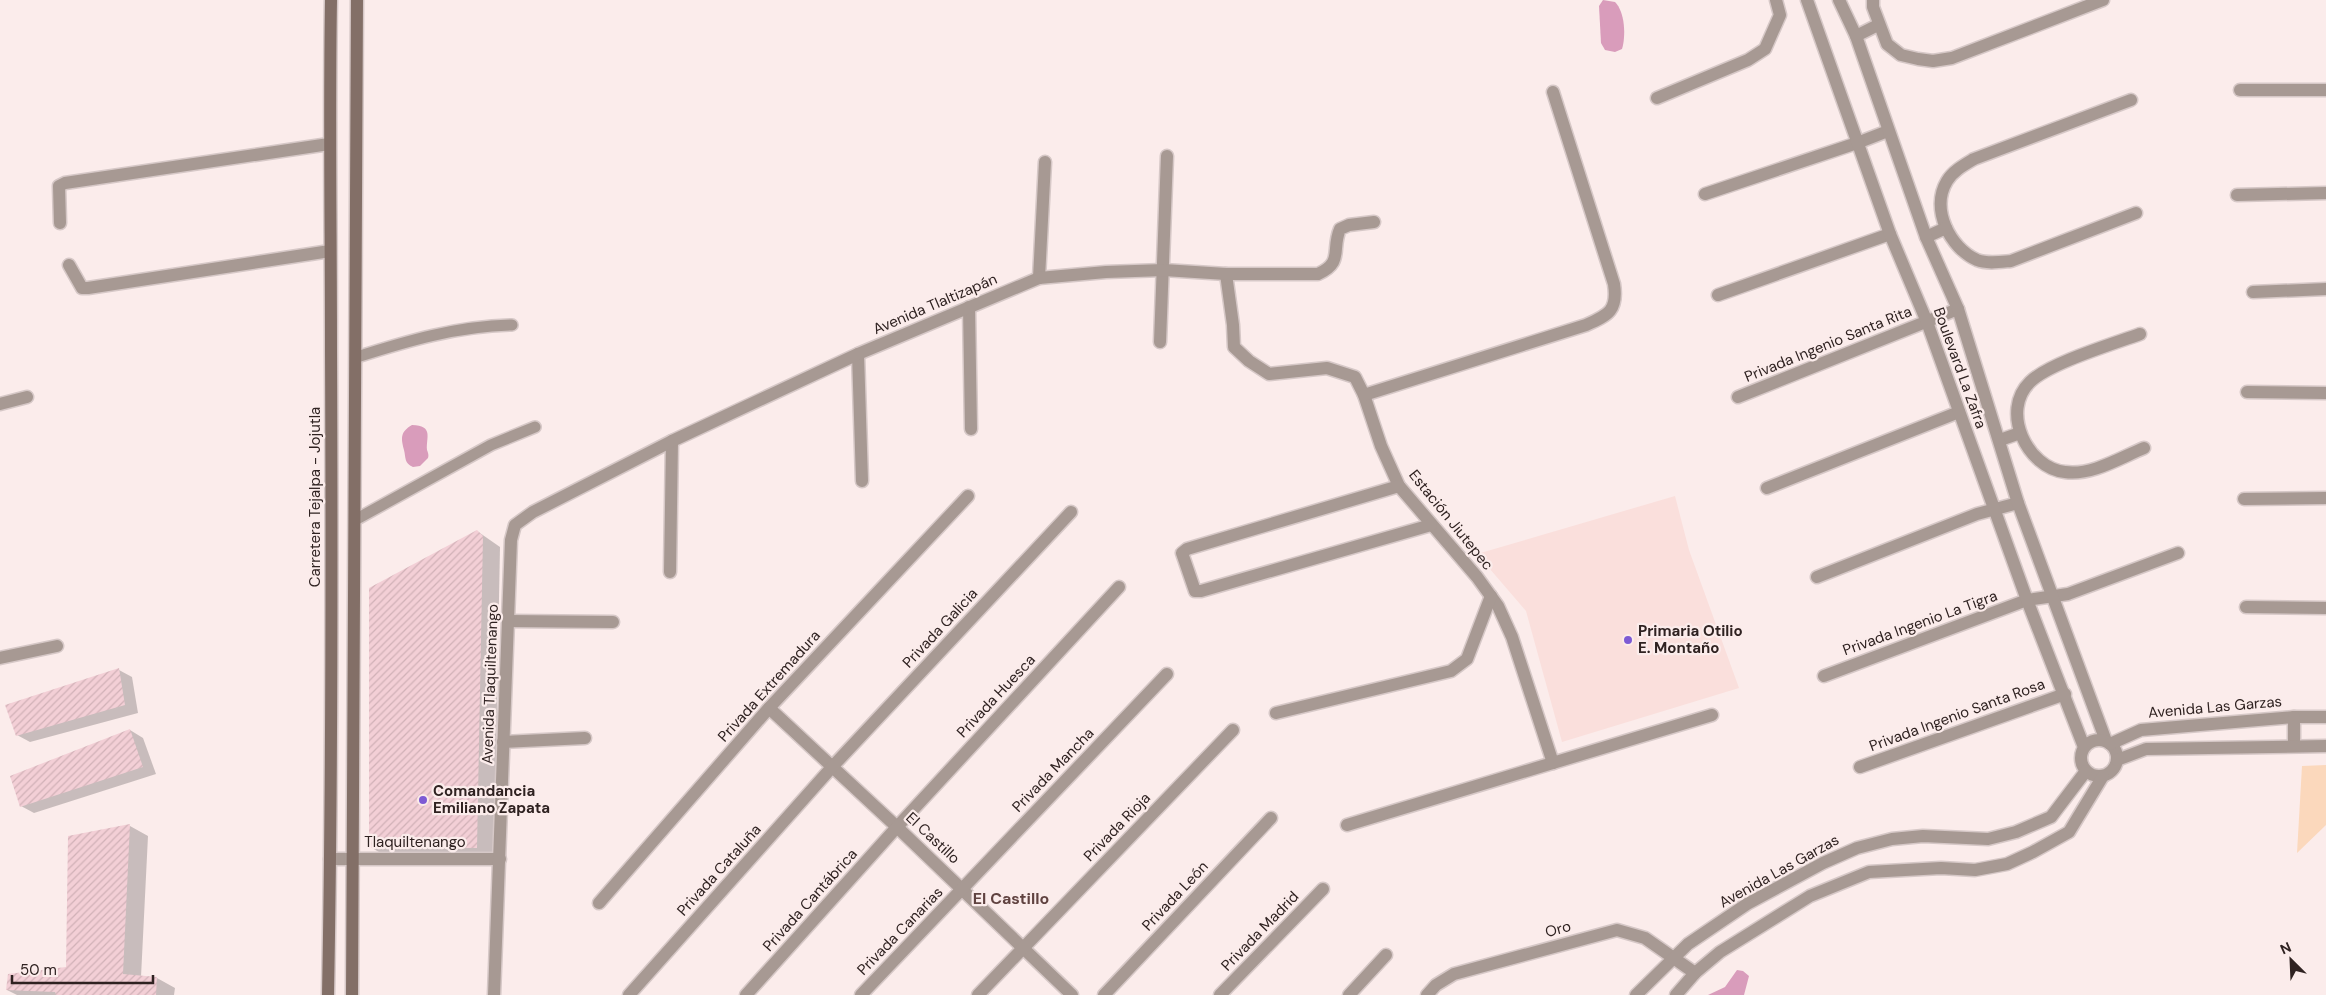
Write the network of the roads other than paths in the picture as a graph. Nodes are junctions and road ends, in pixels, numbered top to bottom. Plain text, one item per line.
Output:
1 (330, 0) edge
2 (357, 0) edge
3 (1776, 0) edge
4 (1807, 0) edge
5 (1839, 0) edge
6 (1873, 0) edge
7 (2103, 0) edge
8 (1878, 25) junction
9 (1856, 36) junction
10 (2240, 90) dead end
11 (2326, 90) edge
12 (1552, 92) dead end
13 (1657, 98) dead end
14 (2131, 100) dead end
15 (1888, 131) junction
16 (1858, 143) junction
17 (328, 144) junction
18 (1167, 156) dead end
19 (1045, 162) dead end
20 (2326, 192) edge
21 (1705, 194) dead end
22 (2237, 195) dead end
23 (2136, 214) dead end
24 (1374, 222) dead end
25 (60, 223) dead end
26 (1946, 228) junction
27 (1890, 234) junction
28 (1926, 237) junction
29 (330, 252) junction
30 (68, 265) dead end
31 (1164, 270) junction
32 (1226, 274) junction
33 (1039, 278) junction
34 (2326, 289) edge
35 (2253, 292) dead end
36 (1718, 296) dead end
37 (969, 307) junction
38 (1958, 309) junction
39 (1926, 322) junction
40 (512, 325) dead end
41 (2140, 334) dead end
42 (1160, 342) dead end
43 (858, 354) junction
44 (357, 357) junction
45 (2247, 392) dead end
46 (2326, 393) edge
47 (1364, 395) junction
48 (27, 397) dead end
49 (1738, 397) dead end
50 (0, 404) edge
51 (1959, 412) junction
52 (535, 427) dead end
53 (971, 428) dead end
54 (2020, 432) junction
55 (2000, 440) junction
56 (672, 441) junction
57 (2144, 448) dead end
58 (862, 481) dead end
59 (1399, 486) junction
60 (1767, 488) dead end
61 (968, 496) dead end
62 (2326, 498) edge
63 (2244, 499) dead end
64 (2018, 503) junction
65 (1995, 510) junction
66 (1071, 512) dead end
67 (355, 520) junction
68 (515, 525) joint
69 (1431, 525) junction
70 (2178, 553) dead end
71 (670, 572) dead end
72 (1817, 577) dead end
73 (1118, 588) dead end
74 (1491, 596) junction
75 (2052, 596) junction
76 (2027, 600) junction
77 (2246, 607) dead end
78 (2326, 608) edge
79 (509, 621) junction
80 (613, 622) dead end
81 (57, 646) dead end
82 (0, 658) edge
83 (1167, 674) dead end
84 (1824, 676) dead end
85 (2064, 694) junction
86 (769, 708) junction
87 (1276, 713) dead end
88 (1712, 715) dead end
89 (2294, 717) junction
90 (2326, 717) edge
91 (1234, 730) dead end
92 (585, 738) dead end
93 (503, 742) junction
94 (2108, 742) junction
95 (2294, 746) junction
96 (2326, 746) edge
97 (2084, 747) junction
98 (2117, 760) junction
99 (1553, 763) junction
100 (833, 766) junction
101 (1860, 767) dead end
102 (2086, 771) junction
103 (2102, 776) junction
104 (1271, 818) dead end
105 (1347, 825) dead end
106 (897, 826) junction
107 (330, 859) junction
108 (354, 859) junction
109 (500, 859) junction
110 (963, 889) junction
111 (1323, 889) dead end
112 (599, 903) dead end
113 (1024, 947) junction
114 (1386, 955) dead end
115 (1672, 957) junction
116 (1695, 973) junction
117 (328, 995) edge
118 (352, 995) edge
119 (494, 995) edge
120 (629, 995) edge
121 (746, 995) edge
122 (861, 995) edge
123 (978, 995) edge
124 (1072, 995) edge
125 (1104, 995) edge
126 (1220, 995) edge
127 (1349, 995) edge
128 (1427, 995) edge
129 (1636, 995) edge
130 (1676, 995) edge

1 - 17 main road, Carretera Tejalpa - Jojutla
2 - 44 main road
3 - 13 street
4 - 16 street, Boulevard La Zafra
5 - 9 street, Boulevard La Zafra
6 - 8 street
7 - 8 street
8 - 9 street
9 - 15 street, Boulevard La Zafra
10 - 11 street
12 - 47 street
14 - 26 street
15 - 16 street
15 - 28 street, Boulevard La Zafra
16 - 21 street
16 - 27 street, Boulevard La Zafra
17 - 25 street
17 - 29 main road, Carretera Tejalpa - Jojutla
18 - 31 street
19 - 33 street
20 - 22 street
23 - 26 street
24 - 32 street, Avenida Tlaltizapán
26 - 28 street
27 - 36 street
27 - 39 street, Boulevard La Zafra
28 - 38 street, Boulevard La Zafra
29 - 30 street
29 - 107 main road, Carretera Tejalpa - Jojutla
31 - 32 street, Avenida Tlaltizapán
31 - 33 street, Avenida Tlaltizapán
31 - 42 street
32 - 47 street, Estación Jiutepec
33 - 37 street, Avenida Tlaltizapán
34 - 35 street
37 - 43 street, Avenida Tlaltizapán
37 - 53 street
38 - 39 street, Privada Ingenio Santa Rita
38 - 55 street, Boulevard La Zafra
39 - 49 street, Privada Ingenio Santa Rita
39 - 51 street, Boulevard La Zafra
40 - 44 lane
41 - 54 street
43 - 56 street, Avenida Tlaltizapán
43 - 58 street
44 - 67 main road
45 - 46 street
47 - 59 street, Estación Jiutepec
48 - 50 street
51 - 60 street
51 - 65 street, Boulevard La Zafra
52 - 67 lane
54 - 55 street
54 - 57 street
55 - 64 street, Boulevard La Zafra
56 - 68 street, Avenida Tlaltizapán
56 - 71 street
59 - 69 street, Estación Jiutepec
59 - 69 street
61 - 86 street, Privada Extremadura
62 - 63 street
64 - 65 street
64 - 75 street, Boulevard La Zafra
65 - 72 street
65 - 76 street, Boulevard La Zafra
66 - 100 street, Privada Galicia
67 - 108 main road
68 - 79 street, Avenida Tlaquiltenango
69 - 74 street, Estación Jiutepec
70 - 75 street, Privada Ingenio La Tigra
73 - 106 street, Privada Huesca
74 - 87 street
74 - 99 street, Estación Jiutepec
75 - 76 street, Privada Ingenio La Tigra
75 - 94 street, Boulevard La Zafra
76 - 84 street, Privada Ingenio La Tigra
76 - 85 street, Boulevard La Zafra
77 - 78 street
79 - 80 street
79 - 93 street, Avenida Tlaquiltenango
81 - 82 street
83 - 110 street, Privada Mancha
85 - 97 street, Boulevard La Zafra
85 - 101 street, Privada Ingenio Santa Rosa
86 - 100 street, El Castillo
86 - 112 street, Privada Extremadura
88 - 99 street
89 - 90 street, Avenida Las Garzas
89 - 94 street, Avenida Las Garzas
89 - 95 street
91 - 113 street, Privada Rioja
92 - 93 street
93 - 109 street, Avenida Tlaquiltenango
94 - 97 street, Avenida Las Garzas
94 - 98 street
95 - 96 street
95 - 98 street
97 - 102 street
98 - 103 street
99 - 105 street
100 - 106 street, El Castillo
100 - 120 street, Privada Cataluña
102 - 103 street
102 - 115 street, Avenida Las Garzas
103 - 116 street
104 - 125 street, Privada León
106 - 110 street, El Castillo
106 - 121 street, Privada Cantábrica
107 - 108 street, Tlaquiltenango
107 - 117 main road, Carretera Tejalpa - Jojutla
108 - 109 street, Tlaquiltenango
108 - 118 main road
109 - 119 street, Avenida Tlaquiltenango
110 - 113 street, El Castillo
110 - 122 street, Privada Canarias
111 - 126 street, Privada Madrid
113 - 123 street, Privada Rioja
113 - 124 street, El Castillo
114 - 127 street
115 - 116 street, Oro
115 - 128 street, Oro
115 - 129 street, Avenida Las Garzas
116 - 130 street

